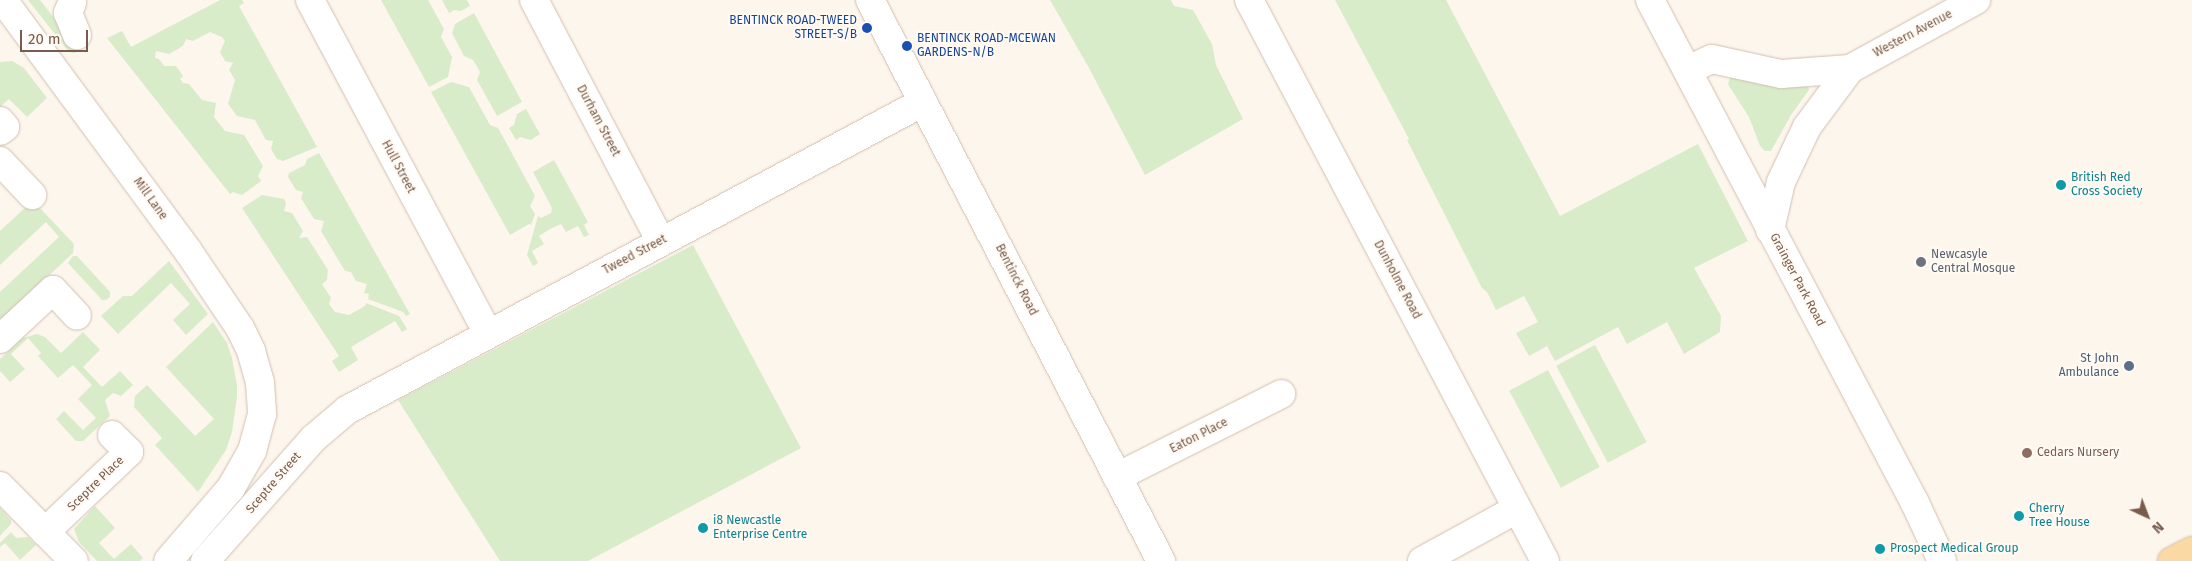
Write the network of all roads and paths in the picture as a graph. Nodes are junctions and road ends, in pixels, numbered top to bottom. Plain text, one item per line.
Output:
1 (310, 0) edge
2 (534, 0) edge
3 (870, 0) edge
4 (1249, 0) edge
5 (1650, 0) edge
6 (1976, 0) edge
7 (69, 1) edge
8 (7, 19) edge
9 (77, 35) dead end
10 (1850, 68) junction
11 (1688, 70) junction
12 (923, 102) junction
13 (0, 121) edge
14 (0, 131) edge
15 (0, 161) edge
16 (32, 194) dead end
17 (1770, 230) junction
18 (661, 242) junction
19 (77, 316) dead end
20 (488, 333) junction
21 (0, 339) edge
22 (1281, 394) dead end
23 (347, 410) joint
24 (112, 435) dead end
25 (1118, 477) junction
26 (0, 486) edge
27 (1517, 509) junction
28 (46, 532) junction
29 (2192, 551) edge
30 (74, 561) edge
31 (168, 561) edge
32 (205, 561) edge
33 (1161, 561) edge
34 (1422, 561) edge
35 (1545, 561) edge
36 (1942, 561) edge
37 (2172, 561) edge

1 - 20 street, Hull Street
2 - 18 street, Durham Street
3 - 12 street, Bentinck Road
4 - 27 street, Dunholme Road
5 - 11 street, Grainger Park Road
6 - 10 street, Western Avenue
7 - 9 street
8 - 31 street, Mill Lane
10 - 11 street, Western Avenue
10 - 17 street, Western Avenue
11 - 17 street, Grainger Park Road
12 - 18 street, Tweed Street
12 - 25 street, Bentinck Road
13 - 14 street
15 - 16 street
17 - 36 street, Grainger Park Road
18 - 20 street, Tweed Street
19 - 21 street
20 - 23 street, Tweed Street
22 - 25 street, Eaton Place
23 - 32 street, Sceptre Street
24 - 28 street, Sceptre Place
25 - 33 street, Bentinck Road
26 - 28 street
27 - 34 street
27 - 35 street, Dunholme Road
28 - 30 street
29 - 37 main road

